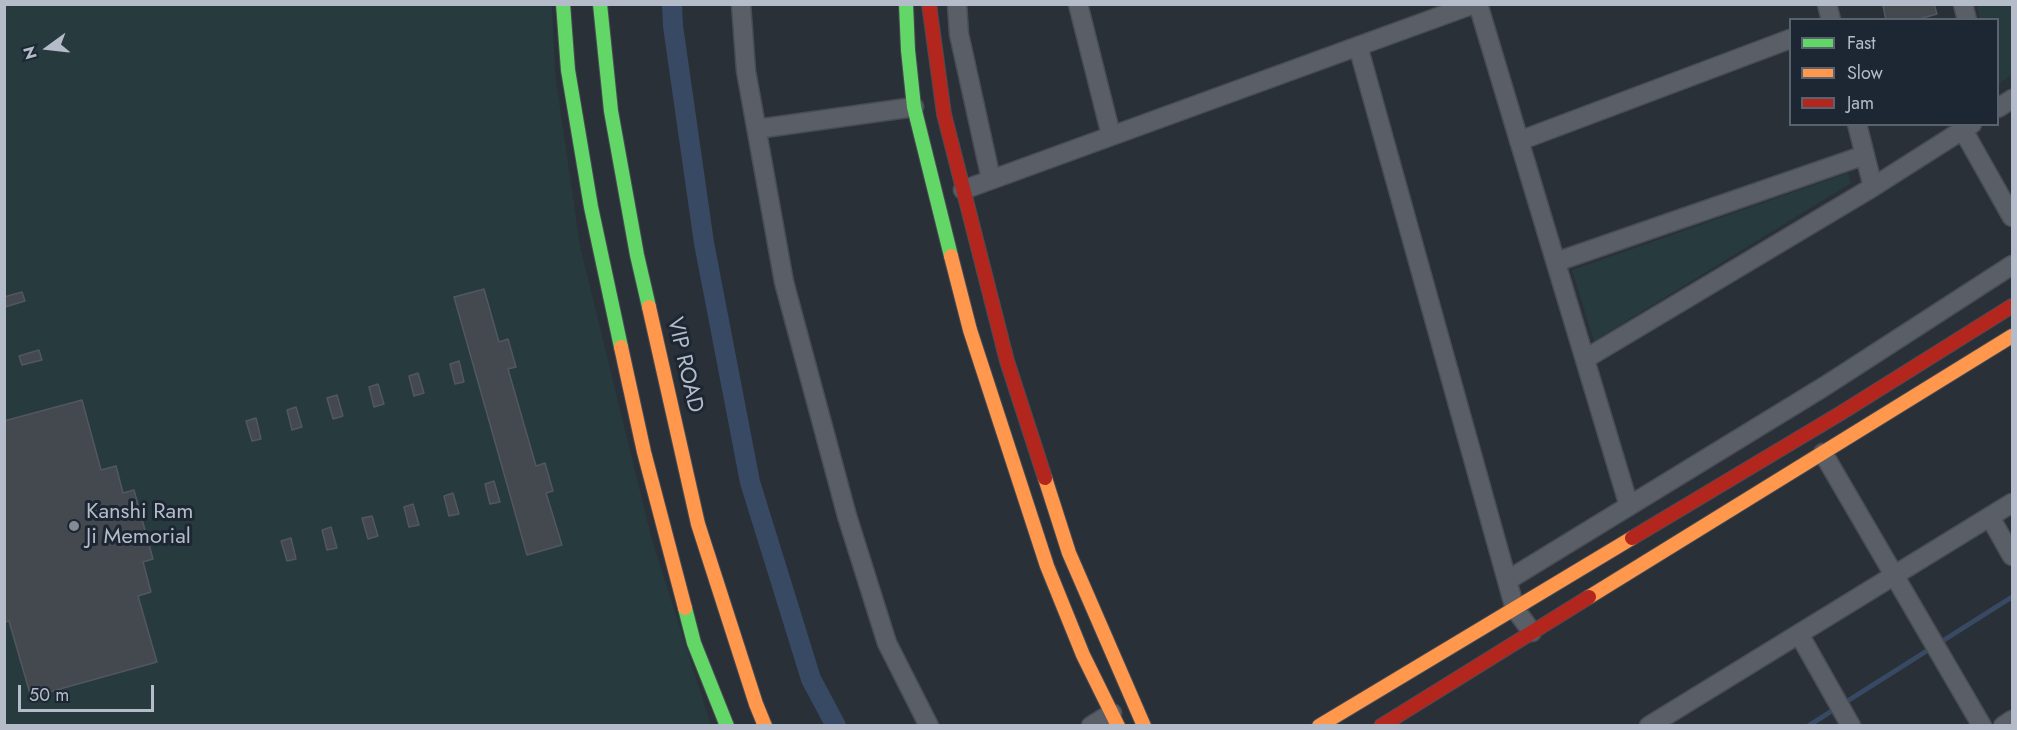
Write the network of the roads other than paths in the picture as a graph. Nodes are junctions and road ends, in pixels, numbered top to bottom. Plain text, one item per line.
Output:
1 (563, 4) edge
2 (600, 4) edge
3 (741, 4) edge
4 (906, 4) edge
5 (929, 4) edge
6 (957, 4) edge
7 (1078, 4) edge
8 (1473, 4) edge
9 (1478, 4) edge
10 (1789, 40) edge
11 (1358, 46) junction
12 (2013, 99) edge
13 (914, 107) junction
14 (1999, 107) edge
15 (1858, 126) edge
16 (1967, 127) edge
17 (757, 129) junction
18 (1111, 135) junction
19 (1519, 141) junction
20 (1865, 154) junction
21 (991, 179) junction
22 (1873, 188) junction
23 (963, 190) junction
24 (2013, 217) edge
25 (1556, 262) junction
26 (2013, 265) edge
27 (2013, 306) edge
28 (2013, 336) edge
29 (1585, 359) junction
30 (1823, 453) junction
31 (2013, 503) edge
32 (1629, 506) junction
33 (1990, 517) junction
34 (2013, 556) edge
35 (1894, 575) junction
36 (1508, 580) junction
37 (1515, 609) junction
38 (1532, 632) junction
39 (1799, 634) junction
40 (1115, 719) edge
41 (2013, 720) edge
42 (1849, 723) edge
43 (727, 726) edge
44 (765, 726) edge
45 (929, 726) edge
46 (1090, 726) edge
47 (1144, 726) edge
48 (1319, 726) edge
49 (1381, 726) edge
50 (1649, 726) edge
51 (1982, 726) edge
52 (2003, 726) edge

1 - 43 street
2 - 44 street, VIP ROAD
3 - 17 street
4 - 13 street
5 - 23 street
6 - 21 street
7 - 18 street
8 - 11 street
9 - 19 street
10 - 19 street
11 - 18 street
11 - 36 street
12 - 14 street
13 - 17 street
13 - 40 street
15 - 20 street
16 - 22 street
16 - 24 street
17 - 45 street
18 - 21 street
19 - 25 street
20 - 22 street
20 - 25 street
21 - 23 street
22 - 29 street
23 - 47 street
25 - 29 street
26 - 32 street
27 - 37 street
28 - 30 street
29 - 32 street
30 - 35 street
30 - 38 street
31 - 33 street
32 - 36 street
33 - 34 street
33 - 35 street
35 - 39 street
35 - 51 street
36 - 37 street
37 - 38 street
37 - 48 street
38 - 49 street
39 - 42 street
39 - 50 street
40 - 46 street
41 - 52 street

